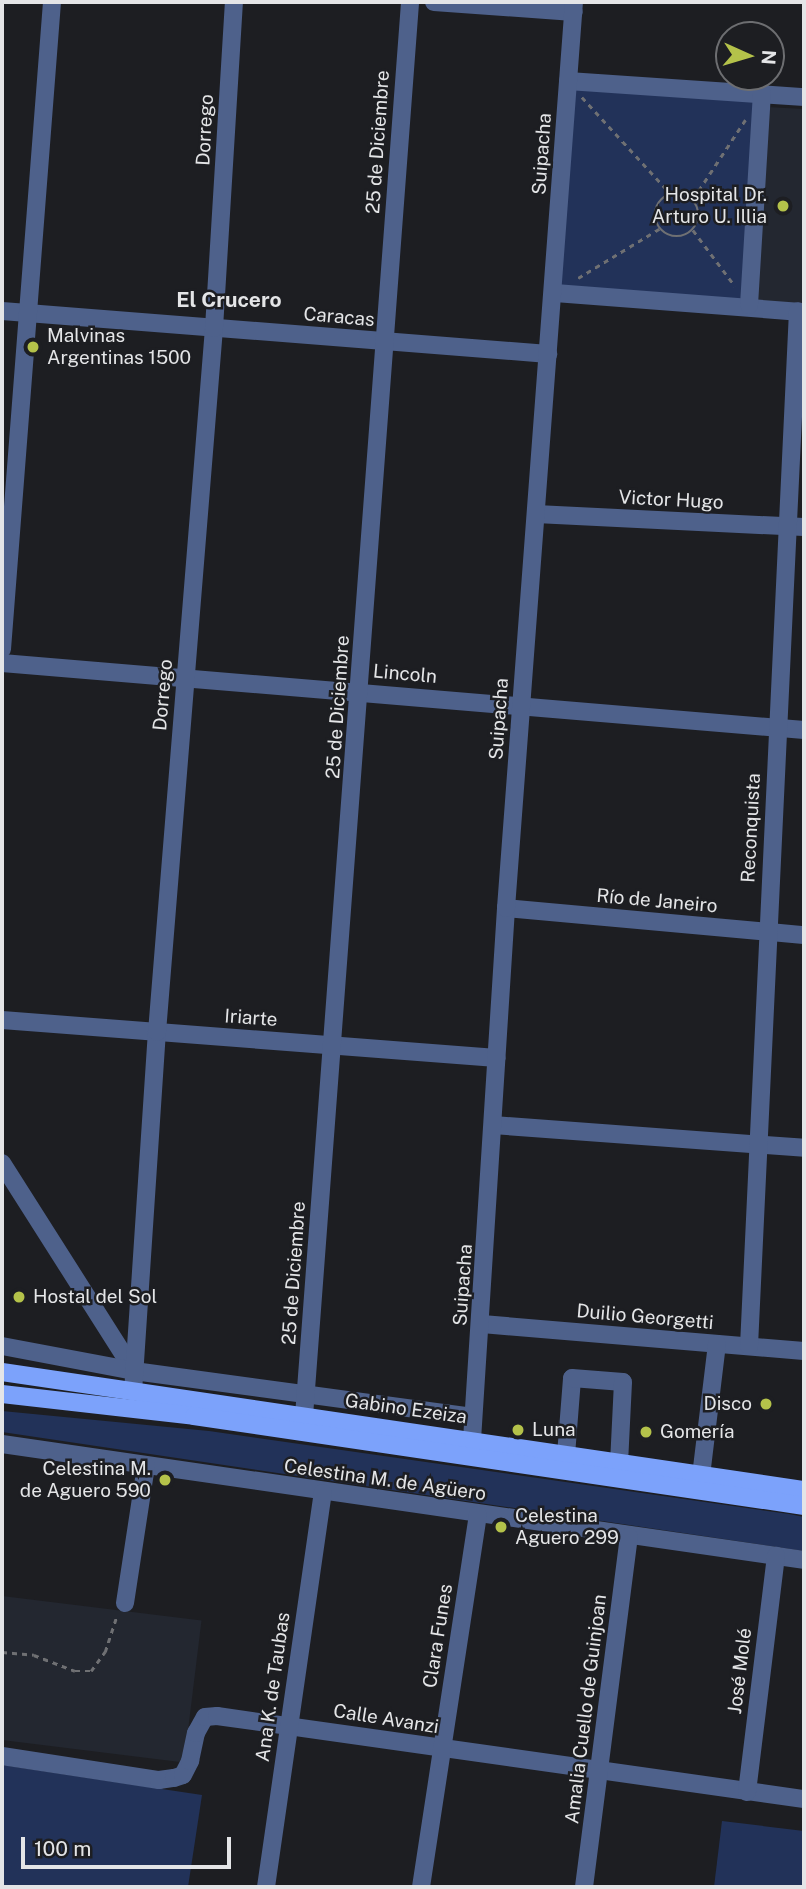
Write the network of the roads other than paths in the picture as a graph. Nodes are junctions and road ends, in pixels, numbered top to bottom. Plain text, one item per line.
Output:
1 (52, 2) edge
2 (234, 2) edge
3 (410, 2) edge
4 (434, 2) edge
5 (574, 7) edge
6 (568, 81) junction
7 (762, 93) junction
8 (804, 97) edge
9 (555, 293) junction
10 (749, 305) junction
11 (2, 311) edge
12 (801, 312) edge
13 (29, 313) junction
14 (214, 328) junction
15 (384, 341) junction
16 (548, 354) junction
17 (536, 514) junction
18 (796, 526) edge
19 (2, 649) edge
20 (2, 663) edge
21 (185, 677) junction
22 (361, 691) junction
23 (522, 705) junction
24 (777, 728) junction
25 (804, 730) edge
26 (506, 908) junction
27 (767, 932) junction
28 (804, 935) edge
29 (2, 1020) edge
30 (157, 1032) junction
31 (332, 1045) junction
32 (497, 1058) junction
33 (493, 1125) junction
34 (758, 1144) junction
35 (804, 1148) edge
36 (2, 1163) edge
37 (482, 1324) junction
38 (717, 1344) junction
39 (2, 1346) edge
40 (749, 1346) junction
41 (804, 1351) edge
42 (134, 1371) junction
43 (2, 1372) edge
44 (133, 1392) junction
45 (2, 1394) edge
46 (306, 1394) junction
47 (304, 1416) junction
48 (473, 1417) junction
49 (472, 1440) junction
50 (2, 1444) edge
51 (566, 1455) junction
52 (619, 1463) junction
53 (146, 1466) junction
54 (701, 1476) junction
55 (804, 1490) edge
56 (323, 1493) junction
57 (804, 1506) edge
58 (478, 1515) junction
59 (629, 1537) junction
60 (776, 1556) junction
61 (804, 1560) edge
62 (125, 1603) road end
63 (289, 1725) junction
64 (442, 1749) junction
65 (2, 1756) edge
66 (599, 1773) junction
67 (747, 1792) junction
68 (804, 1799) edge
69 (266, 1887) edge
70 (421, 1887) edge
71 (584, 1887) edge

1 - 13 street
2 - 14 street, Dorrego
3 - 15 street, 25 de Diciembre
4 - 5 street
5 - 6 street, Suipacha
6 - 7 street
6 - 9 street, Suipacha
7 - 8 street
7 - 10 street
9 - 10 street
9 - 16 street, Suipacha
10 - 12 street
11 - 13 street, Caracas
12 - 18 street, Reconquista
13 - 14 street, Caracas
13 - 19 street
14 - 15 street, Caracas
14 - 21 street, Dorrego
15 - 16 street, Caracas
15 - 22 street, 25 de Diciembre
16 - 17 street, Suipacha
17 - 18 street, Victor Hugo
17 - 23 street, Suipacha
18 - 24 street, Reconquista
20 - 21 street, Lincoln
21 - 22 street, Lincoln
21 - 30 street, Dorrego
22 - 23 street, Lincoln
22 - 31 street, 25 de Diciembre
23 - 24 street, Lincoln
23 - 26 street, Suipacha
24 - 25 street, Lincoln
24 - 27 street, Reconquista
26 - 27 street, Río de Janeiro
26 - 32 street, Suipacha
27 - 28 street, Río de Janeiro
27 - 34 street, Reconquista
29 - 30 street, Iriarte
30 - 31 street, Iriarte
30 - 42 street, Dorrego
31 - 32 street, Iriarte
31 - 46 street, 25 de Diciembre
32 - 33 street, Suipacha
33 - 34 street
33 - 37 street, Suipacha
34 - 35 street
34 - 40 street, Reconquista
36 - 42 street
37 - 38 street, Duilio Georgetti
37 - 48 street, Suipacha
38 - 40 street, Duilio Georgetti
38 - 54 street
39 - 42 street
40 - 41 street, Duilio Georgetti
42 - 44 street, Dorrego
42 - 46 street
43 - 44 main road, Gabino Ezeiza
44 - 47 main road, Gabino Ezeiza
45 - 57 main road, Gabino Ezeiza
46 - 47 street, 25 de Diciembre
46 - 48 street
47 - 49 main road, Gabino Ezeiza
48 - 49 street, Suipacha
49 - 51 main road, Gabino Ezeiza
50 - 53 street, Celestina M. de Agüero
51 - 52 main road, Gabino Ezeiza
51 - 52 street
52 - 54 main road, Gabino Ezeiza
53 - 56 street, Celestina M. de Agüero
53 - 62 street
54 - 55 main road, Gabino Ezeiza
56 - 58 street, Celestina M. de Agüero
56 - 63 street, Ana K. de Taubas
58 - 59 street, Celestina M. de Agüero
58 - 64 street, Clara Funes
59 - 60 street, Celestina M. de Agüero
59 - 66 street, Amalia Cuello de Guinjoan
60 - 61 street, Celestina M. de Agüero
60 - 67 street, José Molé
63 - 64 street, Calle Avanzi
63 - 65 street, Calle Avanzi
63 - 69 street, Ana K. de Taubas
64 - 66 street, Calle Avanzi
64 - 70 street, Clara Funes
66 - 67 street, Calle Avanzi
66 - 71 street, Amalia Cuello de Guinjoan
67 - 68 street, Calle Avanzi

